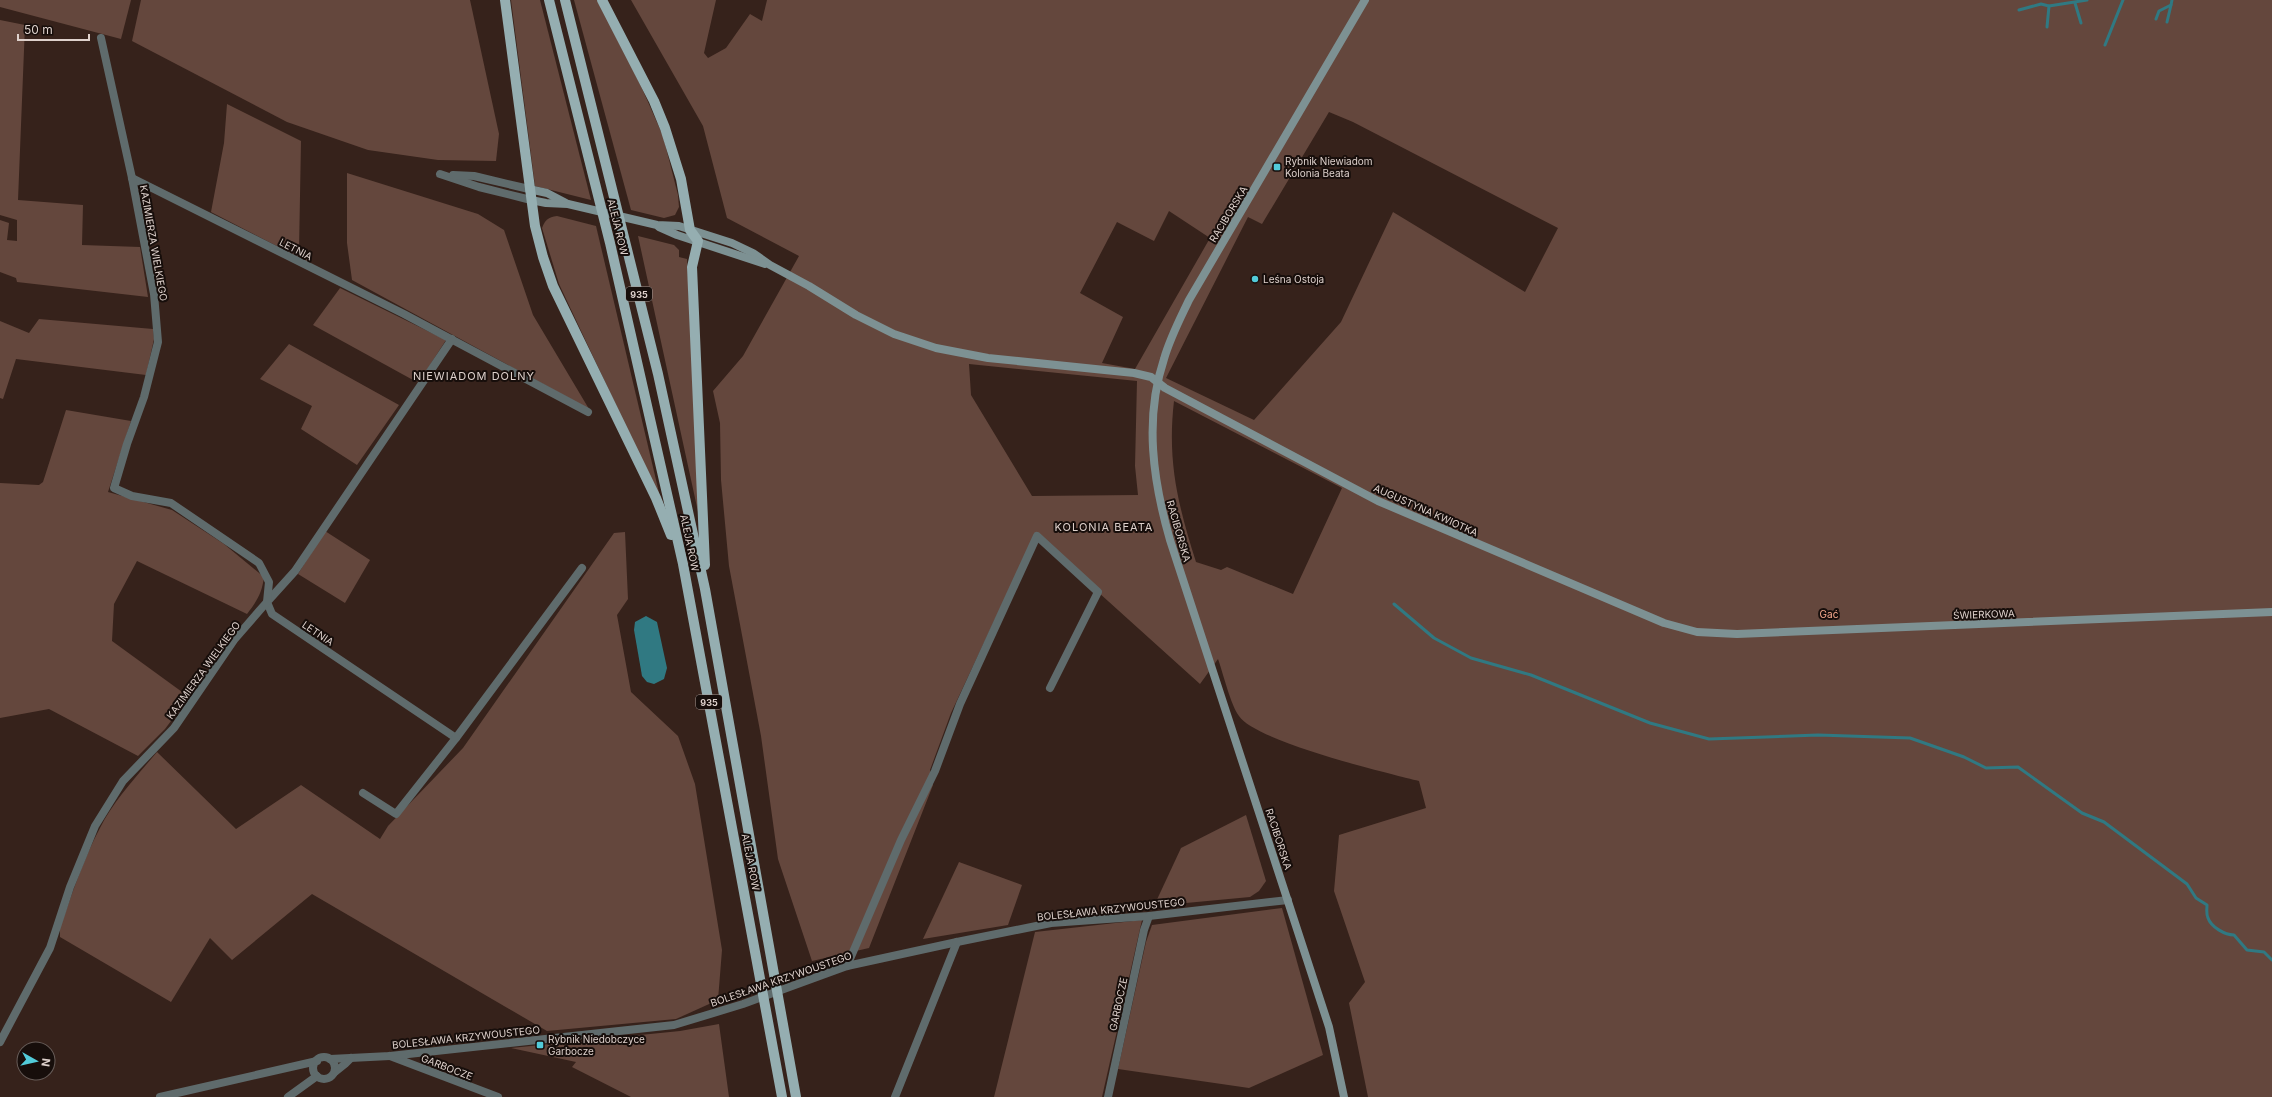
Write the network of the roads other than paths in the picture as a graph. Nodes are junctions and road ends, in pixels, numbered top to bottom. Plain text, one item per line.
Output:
1 (505, 0) edge
2 (549, 0) edge
3 (565, 0) edge
4 (602, 0) edge
5 (1365, 0) edge
6 (101, 38) dead end
7 (132, 178) junction
8 (529, 189) junction
9 (531, 200) junction
10 (568, 204) junction
11 (657, 225) junction
12 (690, 230) junction
13 (698, 241) junction
14 (770, 265) junction
15 (452, 339) junction
16 (1158, 382) junction
17 (588, 412) dead end
18 (682, 564) junction
19 (582, 568) dead end
20 (705, 589) junction
21 (267, 602) junction
22 (2272, 612) edge
23 (1697, 632) joint
24 (1050, 688) dead end
25 (456, 738) junction
26 (363, 793) dead end
27 (1288, 900) junction
28 (1150, 916) junction
29 (957, 942) junction
30 (847, 966) junction
31 (0, 1042) edge
32 (390, 1056) junction
33 (350, 1058) junction
34 (330, 1059) junction
35 (317, 1061) junction
36 (285, 1068) junction
37 (334, 1072) junction
38 (316, 1074) junction
39 (160, 1097) edge
40 (288, 1097) edge
41 (498, 1097) edge
42 (782, 1097) edge
43 (796, 1097) edge
44 (895, 1097) edge
45 (1108, 1097) edge
46 (1344, 1097) edge

1 - 8 main road
2 - 18 main road, ALEJA ROW / 935
3 - 20 main road, ALEJA ROW / 935
4 - 12 main road
5 - 16 street, RACIBORSKA
6 - 7 street, KAZIMIERZA WIELKIEGO
7 - 15 street, LETNIA
7 - 21 street, KAZIMIERZA WIELKIEGO
8 - 9 main road
8 - 9 street
8 - 10 street
9 - 10 street
9 - 18 main road
10 - 11 street
11 - 12 street
11 - 13 street
12 - 13 main road
12 - 14 street
13 - 14 street
13 - 20 main road
14 - 16 street, AUGUSTYNA KWIOTKA
15 - 17 street, LETNIA
15 - 21 street
16 - 23 street, AUGUSTYNA KWIOTKA
16 - 27 street, RACIBORSKA
18 - 42 main road, ALEJA ROW / 935
19 - 25 street
20 - 43 main road, ALEJA ROW / 935
21 - 25 street, LETNIA
21 - 31 street, KAZIMIERZA WIELKIEGO
22 - 23 street, ŚWIERKOWA
24 - 30 street
25 - 26 street
27 - 28 street, BOLESŁAWA KRZYWOUSTEGO
27 - 46 street, RACIBORSKA
28 - 29 street, BOLESŁAWA KRZYWOUSTEGO
28 - 45 street, GARBOCZE
29 - 30 street, BOLESŁAWA KRZYWOUSTEGO
29 - 44 street
30 - 32 street, BOLESŁAWA KRZYWOUSTEGO
32 - 33 street, BOLESŁAWA KRZYWOUSTEGO
32 - 41 street, GARBOCZE
33 - 34 street, BOLESŁAWA KRZYWOUSTEGO
33 - 37 street
34 - 35 street
34 - 37 street
35 - 36 street
35 - 38 street
36 - 38 street
36 - 39 street
37 - 38 street
38 - 40 street

